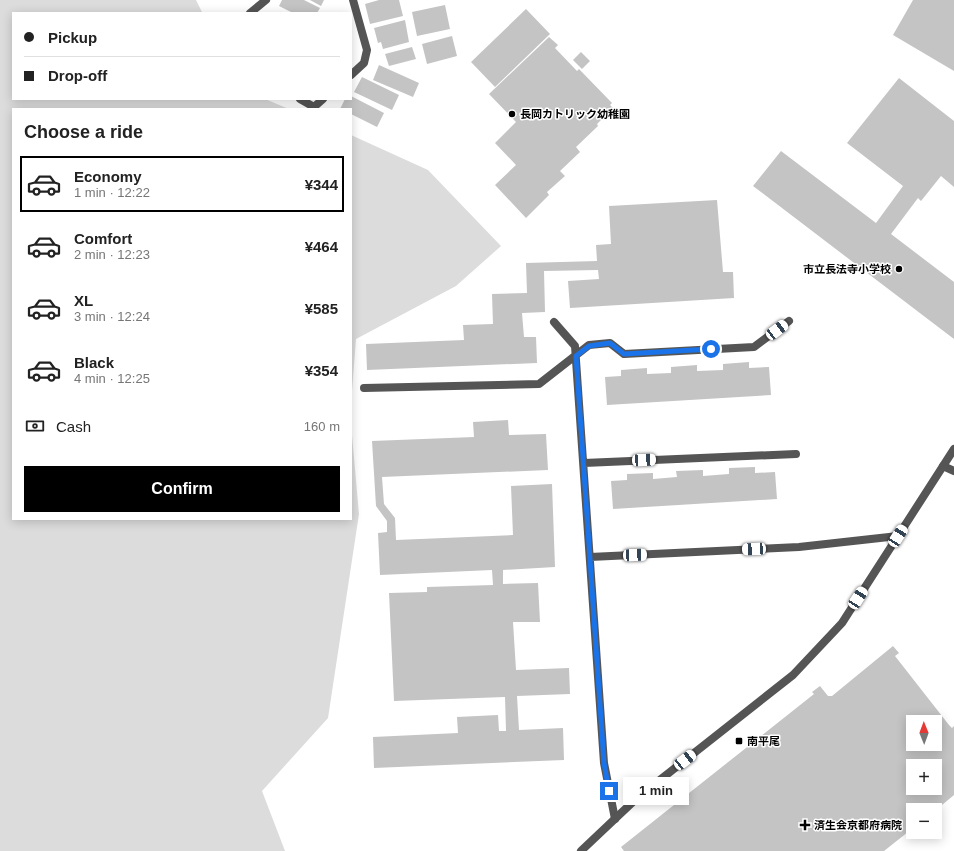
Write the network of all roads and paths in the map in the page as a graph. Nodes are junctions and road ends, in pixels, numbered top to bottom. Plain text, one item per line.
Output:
1 (266, 0) edge
2 (353, 0) edge
3 (251, 12) edge
4 (352, 74) edge
5 (302, 100) edge
6 (322, 100) edge
7 (789, 321) dead end
8 (554, 322) dead end
9 (576, 356) junction
10 (364, 388) dead end
11 (954, 449) edge
12 (796, 454) dead end
13 (584, 463) junction
14 (943, 466) junction
15 (954, 472) edge
16 (898, 536) junction
17 (590, 557) junction
18 (615, 819) junction
19 (581, 851) edge

1 - 3 street
2 - 4 street
5 - 6 street
7 - 9 street
8 - 9 street
9 - 10 street
9 - 13 street
11 - 14 street
12 - 13 street
13 - 17 street
14 - 15 street
14 - 16 street
16 - 17 street
16 - 18 street
17 - 18 street
18 - 19 street

